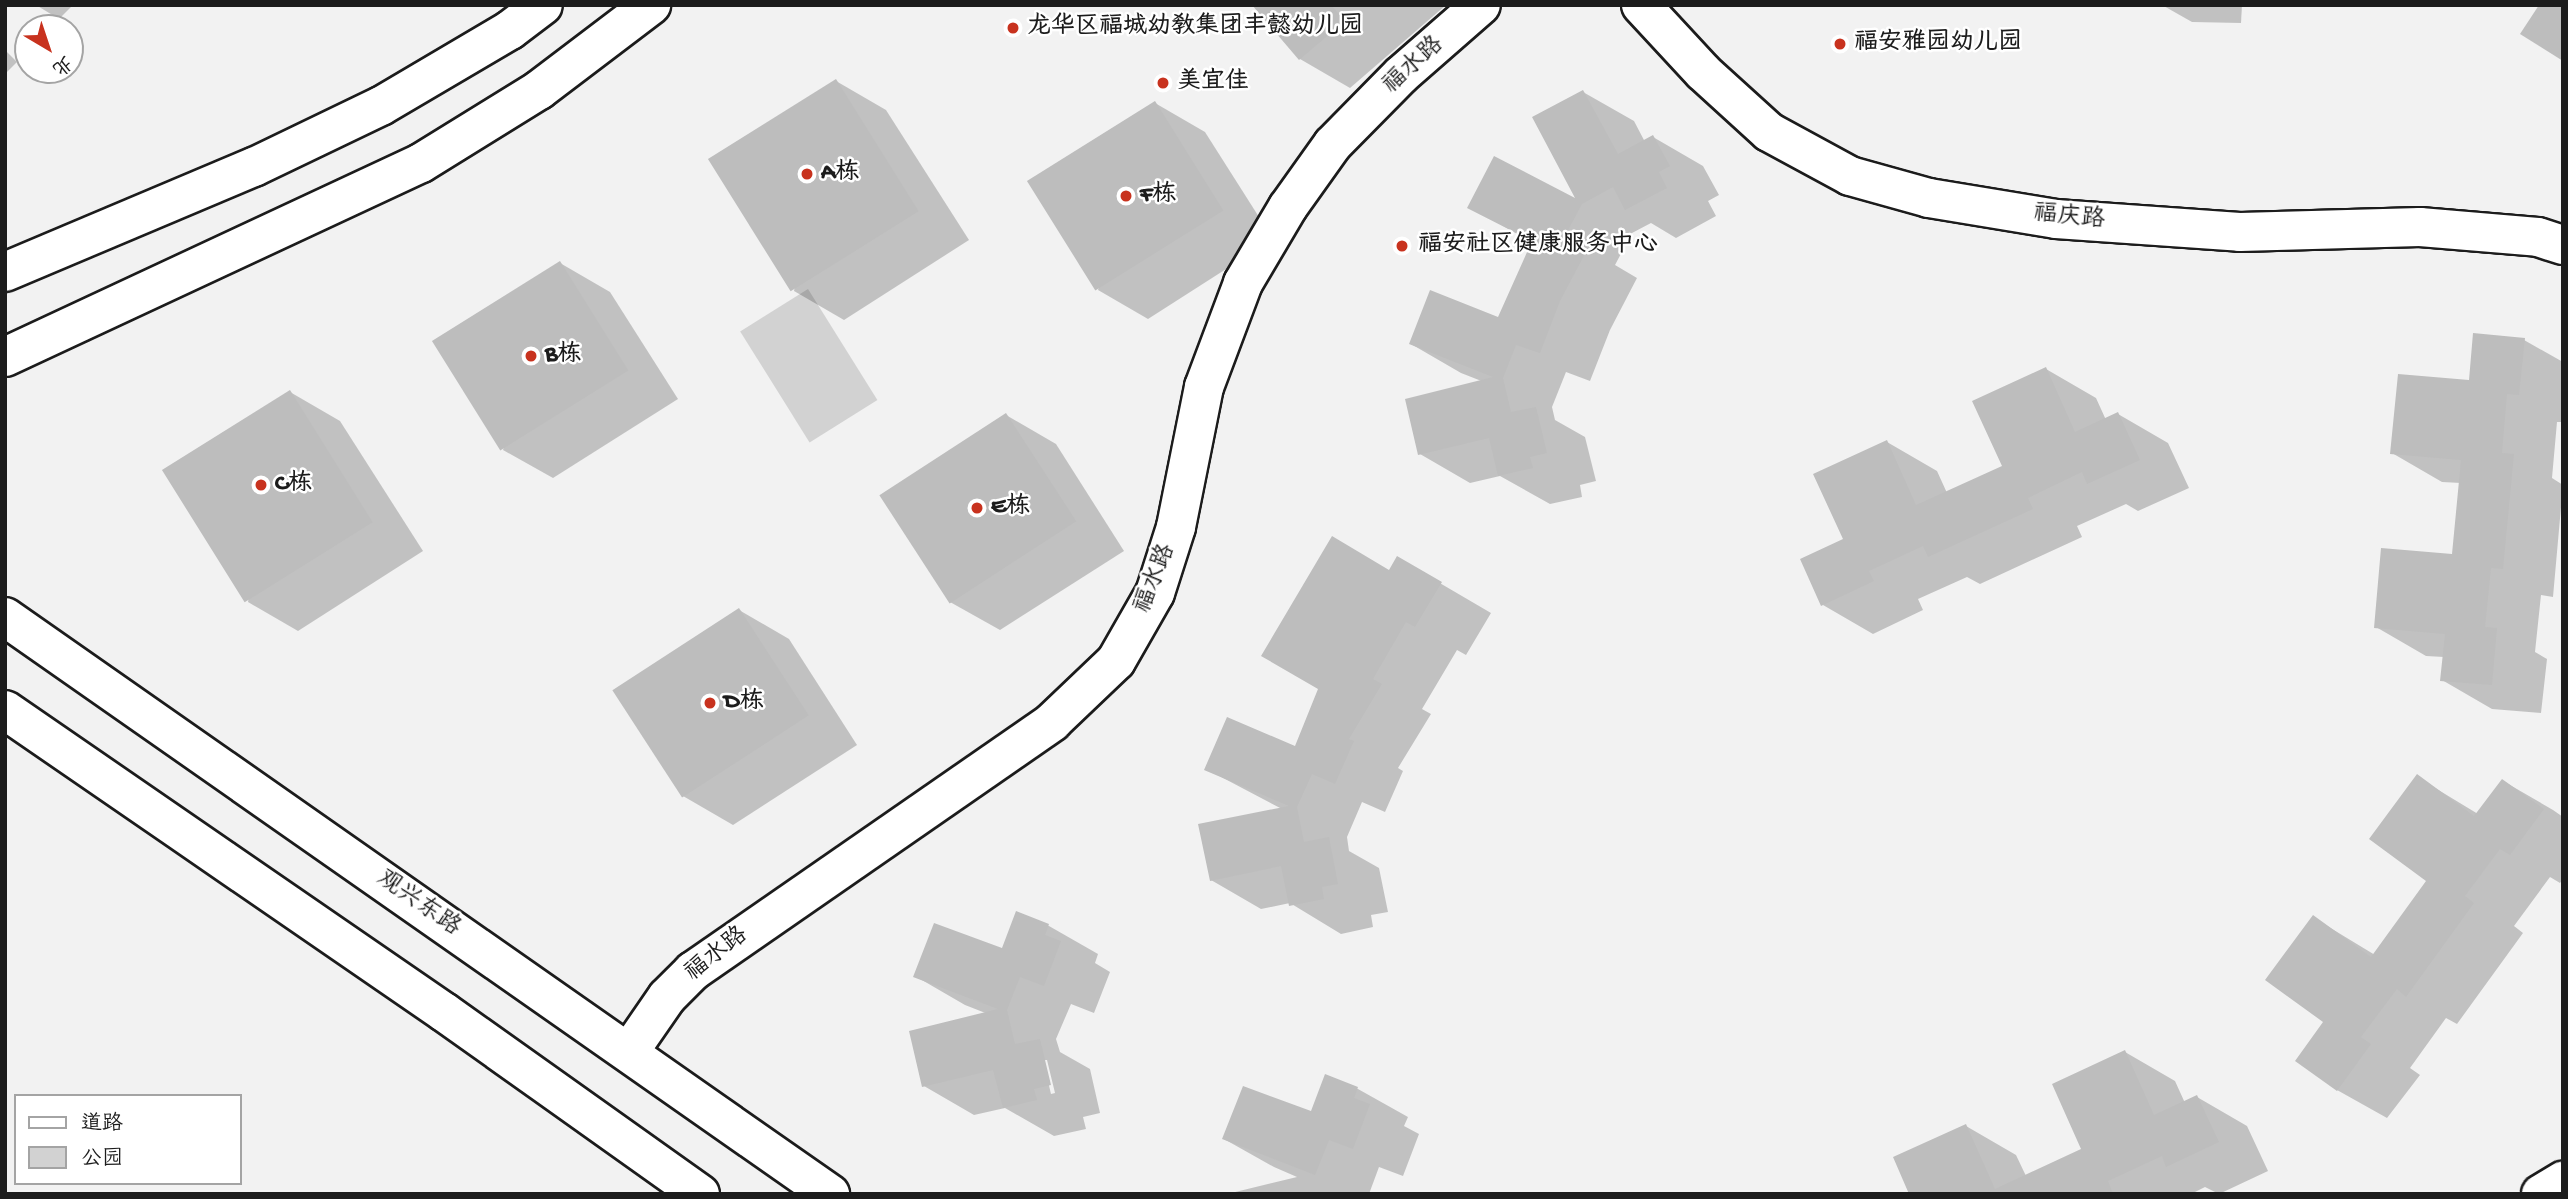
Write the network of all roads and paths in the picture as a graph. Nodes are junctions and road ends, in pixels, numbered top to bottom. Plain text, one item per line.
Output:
1 (543, 5) edge
2 (651, 5) edge
3 (1481, 5) edge
4 (1640, 5) edge
5 (2563, 245) edge
6 (5, 272) edge
7 (5, 358) edge
8 (5, 617) edge
9 (5, 710) edge
10 (629, 1052) junction
11 (2563, 1181) edge
12 (700, 1194) edge
13 (830, 1194) edge
14 (2541, 1194) edge

1 - 6 street
2 - 7 street
3 - 10 street, 福水路
4 - 5 street, 福庆路
8 - 10 street, 观兴东路
9 - 12 street
10 - 13 street, 观兴东路
11 - 14 street

